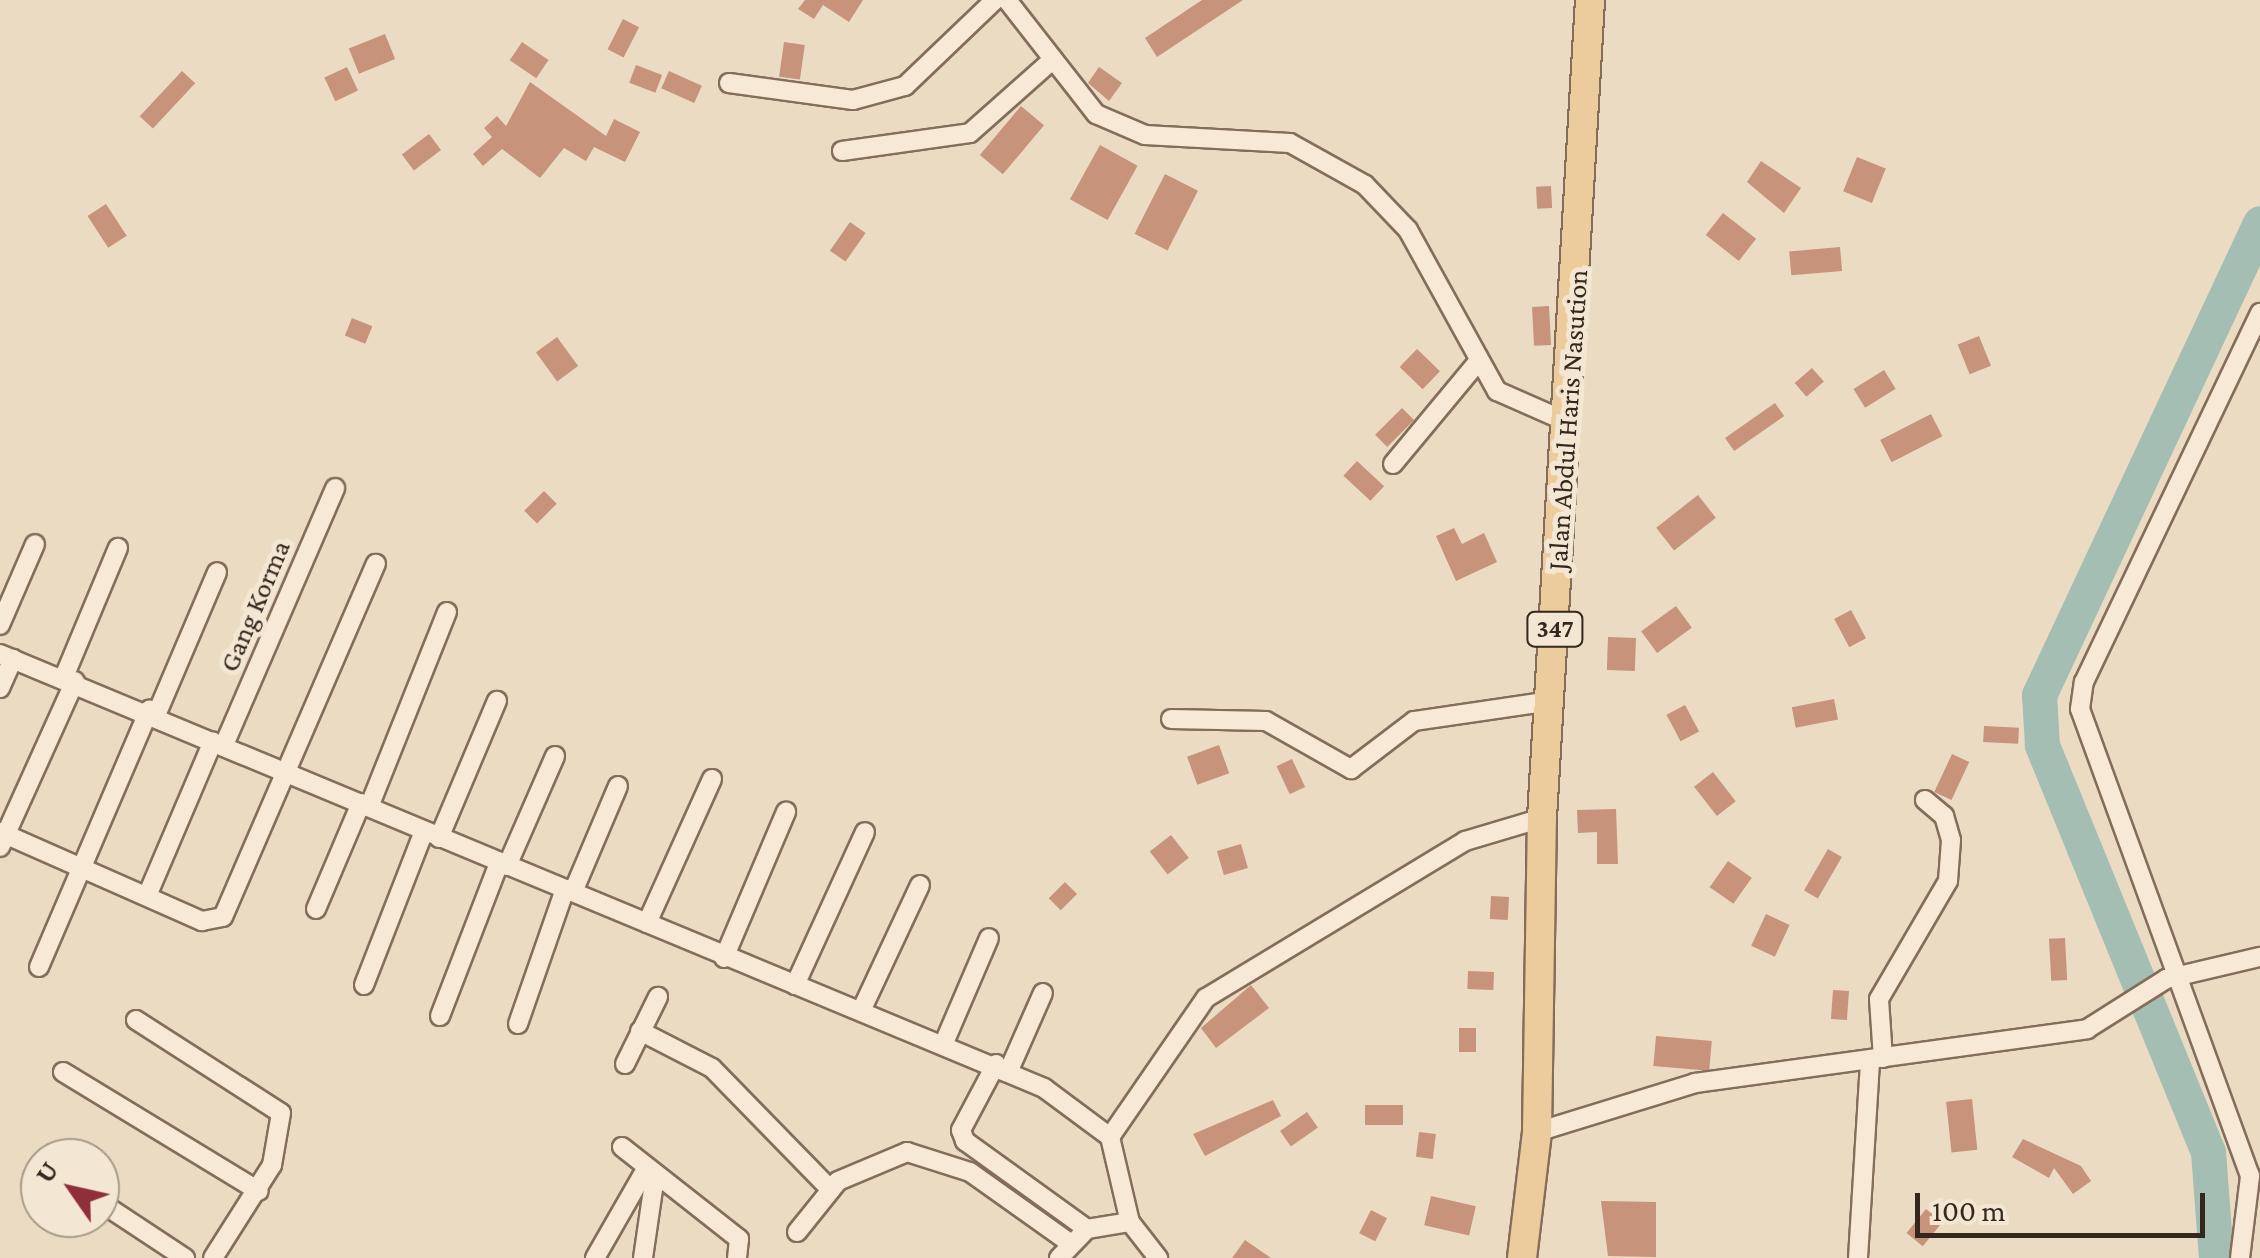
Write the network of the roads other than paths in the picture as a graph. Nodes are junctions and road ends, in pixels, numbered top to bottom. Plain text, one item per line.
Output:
1 (994, 0) edge
2 (1008, 0) edge
3 (1590, 0) edge
4 (1050, 62) junction
5 (729, 84) dead end
6 (842, 151) dead end
7 (2260, 313) edge
8 (1476, 364) junction
9 (1570, 422) junction
10 (1393, 464) dead end
11 (335, 488) dead end
12 (36, 544) dead end
13 (118, 548) dead end
14 (376, 564) dead end
15 (217, 572) dead end
16 (446, 612) dead end
17 (0, 625) edge
18 (6, 656) edge
19 (70, 679) junction
20 (0, 688) edge
21 (497, 700) dead end
22 (1551, 702) junction
23 (153, 712) junction
24 (1171, 718) dead end
25 (219, 743) junction
26 (555, 756) dead end
27 (285, 771) junction
28 (712, 779) dead end
29 (618, 786) dead end
30 (1925, 800) dead end
31 (365, 805) junction
32 (786, 812) dead end
33 (1542, 818) junction
34 (865, 832) dead end
35 (431, 834) junction
36 (2, 838) edge
37 (503, 864) junction
38 (81, 868) junction
39 (920, 885) dead end
40 (569, 891) junction
41 (147, 896) junction
42 (316, 909) dead end
43 (647, 923) junction
44 (989, 938) dead end
45 (2260, 957) edge
46 (724, 958) junction
47 (39, 967) dead end
48 (2174, 977) junction
49 (364, 985) dead end
50 (795, 985) junction
51 (1044, 993) dead end
52 (658, 998) dead end
53 (861, 1011) junction
54 (440, 1016) dead end
55 (136, 1020) dead end
56 (518, 1024) dead end
57 (640, 1031) junction
58 (944, 1044) junction
59 (1877, 1058) junction
60 (625, 1064) dead end
61 (1002, 1066) junction
62 (63, 1072) dead end
63 (1536, 1132) junction
64 (1110, 1137) junction
65 (622, 1147) dead end
66 (651, 1172) junction
67 (830, 1190) junction
68 (259, 1192) junction
69 (120, 1215) edge
70 (1130, 1222) junction
71 (1087, 1229) junction
72 (797, 1232) dead end
73 (1064, 1250) edge
74 (186, 1258) edge
75 (213, 1258) edge
76 (595, 1258) edge
77 (643, 1258) edge
78 (737, 1258) edge
79 (1158, 1258) edge
80 (1522, 1258) edge
81 (1858, 1258) edge
82 (2240, 1258) edge

1 - 5 street
2 - 4 street
3 - 9 main road, Jalan Abdul Haris Nasution / 347
4 - 6 street
4 - 8 street
7 - 48 street
8 - 9 street
8 - 10 street
9 - 22 main road, Jalan Abdul Haris Nasution / 347
11 - 25 street, Gang Korma
12 - 17 street
13 - 19 street
14 - 27 street
15 - 23 street
16 - 31 street
18 - 19 street
18 - 20 street
19 - 23 street
19 - 36 street
21 - 35 street
22 - 24 street
22 - 33 main road, Jalan Abdul Haris Nasution / 347
23 - 25 street
23 - 38 street
25 - 27 street
25 - 41 street, Gang Korma
26 - 37 street
27 - 31 street
27 - 41 street
28 - 43 street
29 - 40 street
30 - 59 street
31 - 35 street
31 - 42 street
32 - 46 street
33 - 63 main road, Jalan Abdul Haris Nasution / 347
33 - 64 street
34 - 50 street
35 - 37 street
35 - 49 street
36 - 38 street
37 - 40 street
37 - 54 street
38 - 41 street
38 - 47 street
39 - 53 street
40 - 43 street
40 - 56 street
43 - 46 street
44 - 58 street
45 - 48 street
46 - 50 street
48 - 59 street
48 - 82 street
50 - 53 street
51 - 61 street
52 - 57 street
53 - 58 street
55 - 68 street
57 - 60 street
57 - 67 street
58 - 61 street
59 - 63 street
59 - 81 street
61 - 64 street
61 - 71 street
62 - 68 street
63 - 80 main road, Jalan Abdul Haris Nasution / 347
64 - 70 street
65 - 66 street
66 - 76 street
66 - 77 street
66 - 78 street
67 - 72 street
67 - 73 street
68 - 75 street
69 - 74 street
70 - 71 street
70 - 79 street
71 - 73 street

